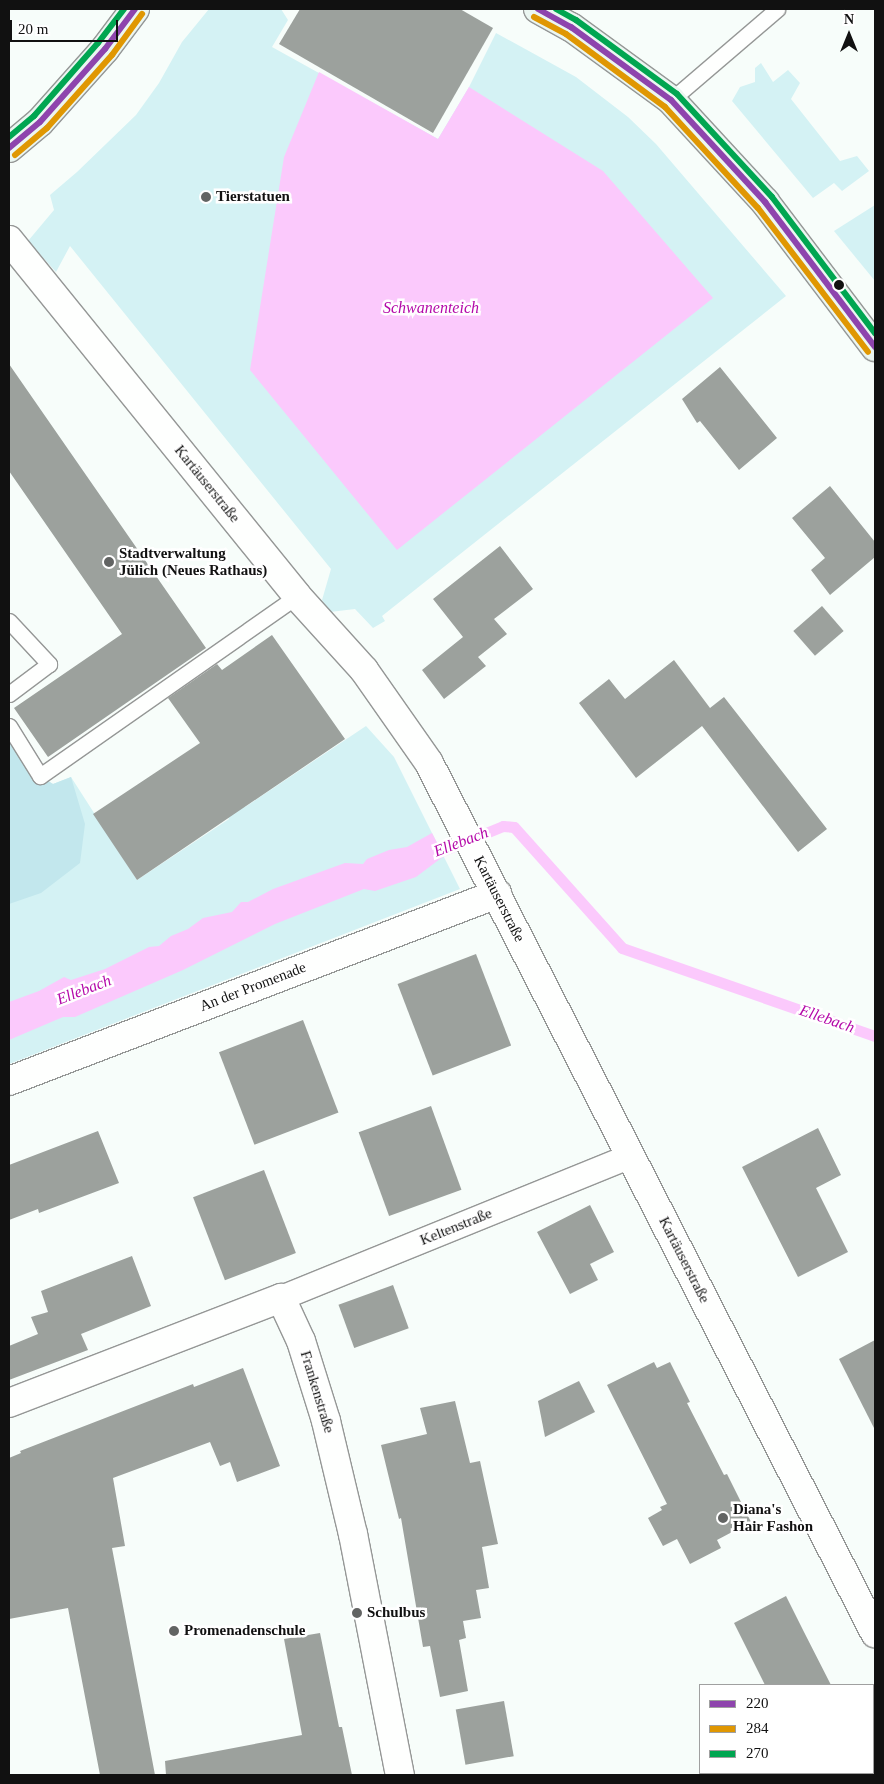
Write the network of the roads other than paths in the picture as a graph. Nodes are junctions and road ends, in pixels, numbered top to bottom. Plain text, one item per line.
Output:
1 (135, 9) edge
2 (538, 9) edge
3 (777, 9) edge
4 (671, 100) junction
5 (9, 148) edge
6 (9, 240) edge
7 (875, 347) edge
8 (297, 596) junction
9 (9, 621) edge
10 (9, 694) edge
11 (9, 726) edge
12 (496, 894) junction
13 (9, 1081) edge
14 (631, 1156) junction
15 (281, 1298) junction
16 (9, 1403) edge
17 (875, 1633) edge
18 (400, 1775) edge

1 - 5 main road
2 - 4 main road
3 - 4 lane
4 - 7 main road
6 - 8 street, Kartäuserstraße
8 - 11 lane
8 - 12 street, Kartäuserstraße
9 - 10 lane
12 - 13 street, An der Promenade
12 - 14 street, Kartäuserstraße
14 - 15 street, Keltenstraße
14 - 17 street, Kartäuserstraße
15 - 16 street
15 - 18 street, Frankenstraße

